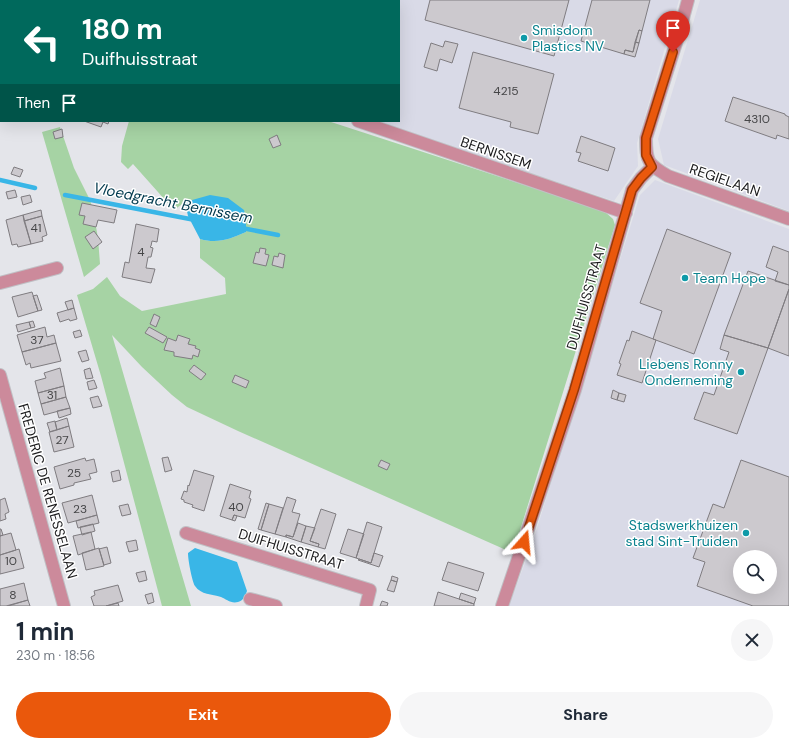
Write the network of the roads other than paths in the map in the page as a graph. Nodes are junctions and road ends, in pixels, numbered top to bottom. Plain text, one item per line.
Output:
1 (688, 0) edge
2 (361, 122) edge
3 (652, 167) junction
4 (626, 213) junction
5 (789, 218) edge
6 (57, 268) dead end
7 (0, 283) edge
8 (1, 381) edge
9 (186, 533) dead end
10 (250, 599) dead end
11 (64, 606) edge
12 (276, 606) edge
13 (366, 606) edge
14 (502, 606) edge

1 - 3 street
2 - 4 street, BERNISSEM
3 - 4 street, DUIFHUISSTRAAT
3 - 5 street, REGIELAAN
4 - 14 street, DUIFHUISSTRAAT
6 - 7 street
8 - 11 street, FREDERIC DE RENESSELAAN
9 - 13 street, DUIFHUISSTRAAT
10 - 12 street

